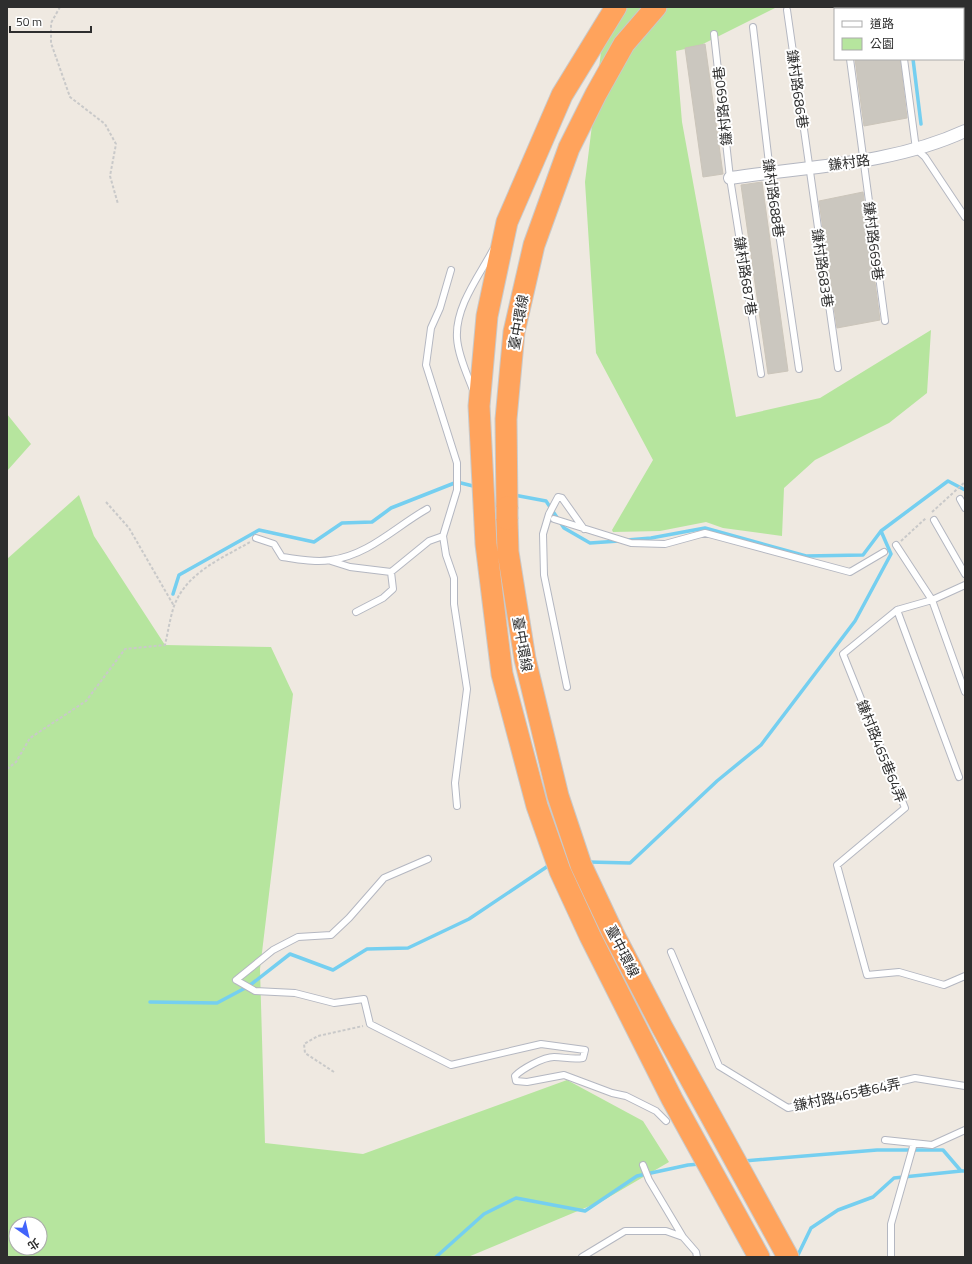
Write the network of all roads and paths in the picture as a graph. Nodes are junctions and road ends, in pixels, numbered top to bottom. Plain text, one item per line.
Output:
1 (60, 7) edge
2 (616, 7) edge
3 (656, 7) edge
4 (787, 10) dead end
5 (753, 27) dead end
6 (714, 34) dead end
7 (850, 60) edge
8 (904, 60) edge
9 (965, 131) edge
10 (916, 149) junction
11 (864, 162) junction
12 (809, 167) junction
13 (770, 172) junction
14 (730, 178) junction
15 (118, 204) dead end
16 (965, 217) edge
17 (508, 222) junction
18 (451, 270) dead end
19 (885, 321) dead end
20 (838, 368) dead end
21 (799, 369) dead end
22 (761, 374) dead end
23 (479, 406) junction
24 (964, 483) edge
25 (960, 499) dead end
26 (106, 502) dead end
27 (965, 508) edge
28 (427, 509) dead end
29 (554, 520) dead end
30 (934, 520) dead end
31 (584, 529) junction
32 (443, 536) junction
33 (256, 538) joint
34 (896, 545) joint
35 (884, 552) dead end
36 (331, 560) junction
37 (391, 572) junction
38 (965, 574) edge
39 (965, 585) edge
40 (932, 600) junction
41 (174, 606) junction
42 (897, 610) junction
43 (356, 612) dead end
44 (567, 687) dead end
45 (965, 692) edge
46 (7, 769) edge
47 (959, 777) dead end
48 (457, 806) dead end
49 (428, 859) dead end
50 (671, 952) dead end
51 (965, 976) edge
52 (370, 1024) junction
53 (334, 1072) dead end
54 (965, 1086) edge
55 (666, 1121) dead end
56 (965, 1130) edge
57 (885, 1140) dead end
58 (914, 1143) junction
59 (643, 1165) dead end
60 (683, 1237) junction
61 (582, 1257) edge
62 (697, 1257) edge
63 (759, 1257) edge
64 (788, 1257) edge
65 (891, 1257) edge

1 - 15 path
2 - 17 highway, 臺中環線
3 - 64 highway, 臺中環線
4 - 12 lane, 鎌村路686巷
5 - 13 lane, 鎌村路688巷
6 - 14 lane, 鎌村路690巷
7 - 11 lane, 鎌村路669巷
8 - 10 lane
9 - 10 street, 鎌村路
10 - 11 street, 鎌村路
10 - 16 lane
11 - 12 street, 鎌村路
11 - 19 lane, 鎌村路669巷
12 - 13 street, 鎌村路
12 - 20 lane, 鎌村路683巷
13 - 14 street, 鎌村路
13 - 21 lane, 鎌村路688巷
14 - 22 lane, 鎌村路687巷
17 - 23 highway, 臺中環線
17 - 23 lane
18 - 32 lane
23 - 63 highway, 臺中環線
24 - 34 path
25 - 27 lane
26 - 41 path
28 - 36 lane
29 - 31 lane
30 - 38 lane
31 - 35 lane
31 - 44 lane
32 - 37 lane
32 - 48 lane
33 - 36 lane
33 - 41 path
34 - 40 lane
36 - 37 lane
37 - 43 lane
39 - 40 lane, 鎌村路465巷64弄
40 - 42 lane, 鎌村路465巷64弄
40 - 45 lane
41 - 46 path
42 - 47 lane
42 - 51 lane, 鎌村路465巷64弄
49 - 52 lane
50 - 54 lane, 鎌村路465巷64弄
52 - 53 path
52 - 55 lane
56 - 58 lane
57 - 58 lane
58 - 65 lane
59 - 60 lane
60 - 61 lane
60 - 62 lane

